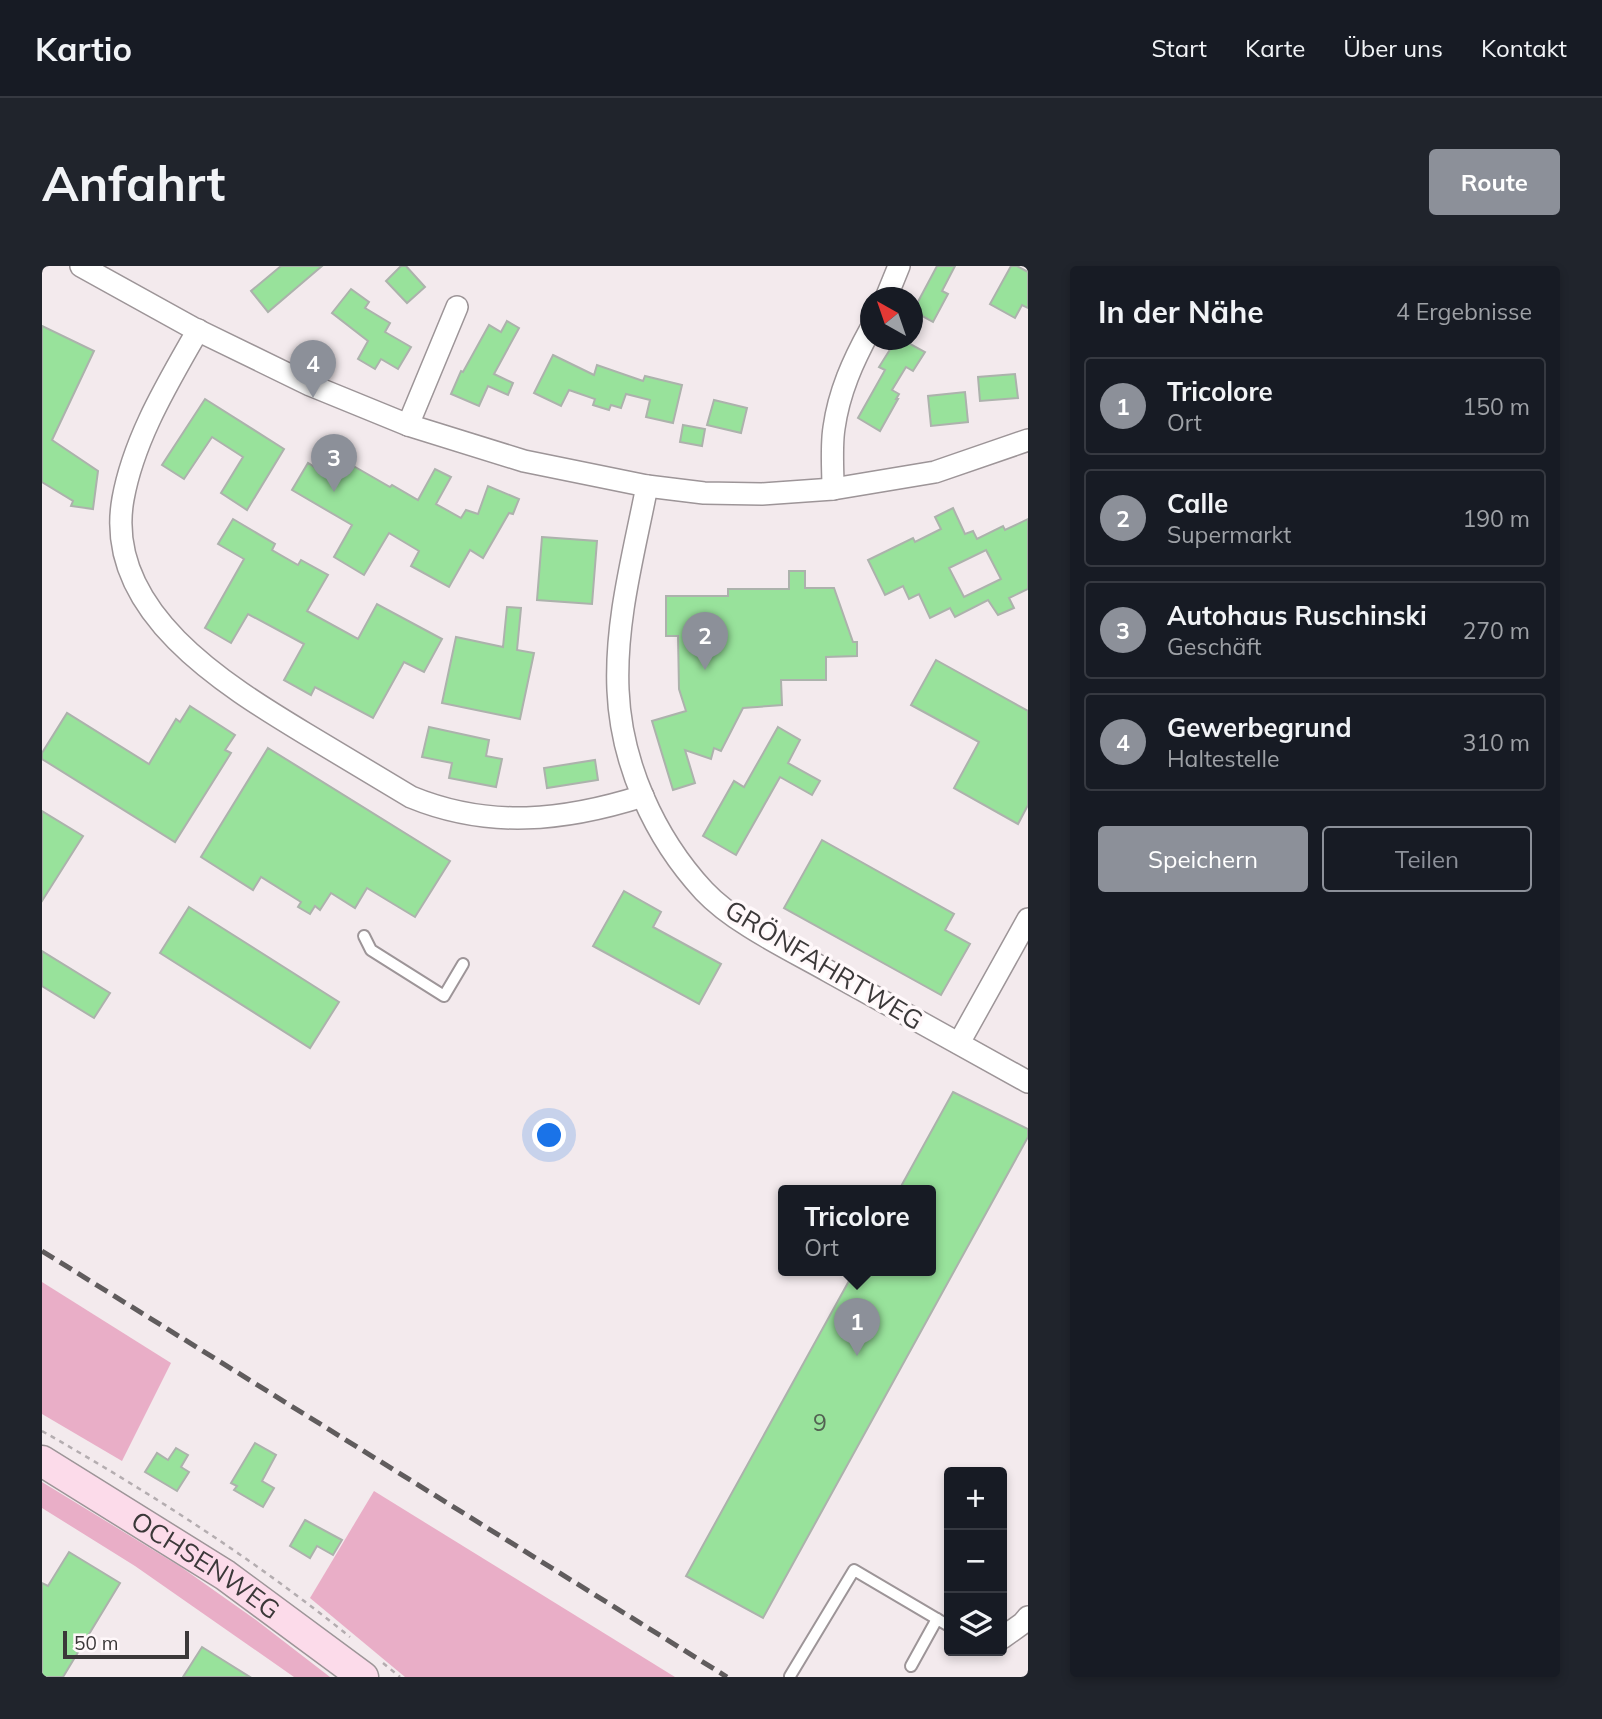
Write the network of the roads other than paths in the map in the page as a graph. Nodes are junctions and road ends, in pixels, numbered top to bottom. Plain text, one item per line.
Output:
1 (81, 266) edge
2 (899, 266) edge
3 (890, 287) edge
4 (457, 307) dead end
5 (198, 330) junction
6 (860, 349) edge
7 (408, 425) junction
8 (1028, 440) edge
9 (647, 486) junction
10 (833, 489) junction
11 (643, 796) junction
12 (1028, 919) edge
13 (365, 936) dead end
14 (463, 964) dead end
15 (958, 1043) junction
16 (1028, 1082) edge
17 (42, 1461) edge
18 (1028, 1617) edge
19 (937, 1619) junction
20 (944, 1623) edge
21 (1007, 1634) edge
22 (911, 1666) dead end
23 (790, 1676) edge
24 (363, 1677) edge

1 - 5 street
2 - 3 street
4 - 7 street
5 - 7 street
5 - 11 street
6 - 10 street
7 - 9 street
8 - 10 street
9 - 10 street
9 - 11 street, GRÖNFAHRTWEG
11 - 15 street, GRÖNFAHRTWEG
12 - 15 street
13 - 14 lane
15 - 16 street, GRÖNFAHRTWEG
17 - 24 main road, OCHSENWEG
18 - 21 street
19 - 20 lane
19 - 22 lane
19 - 23 lane

